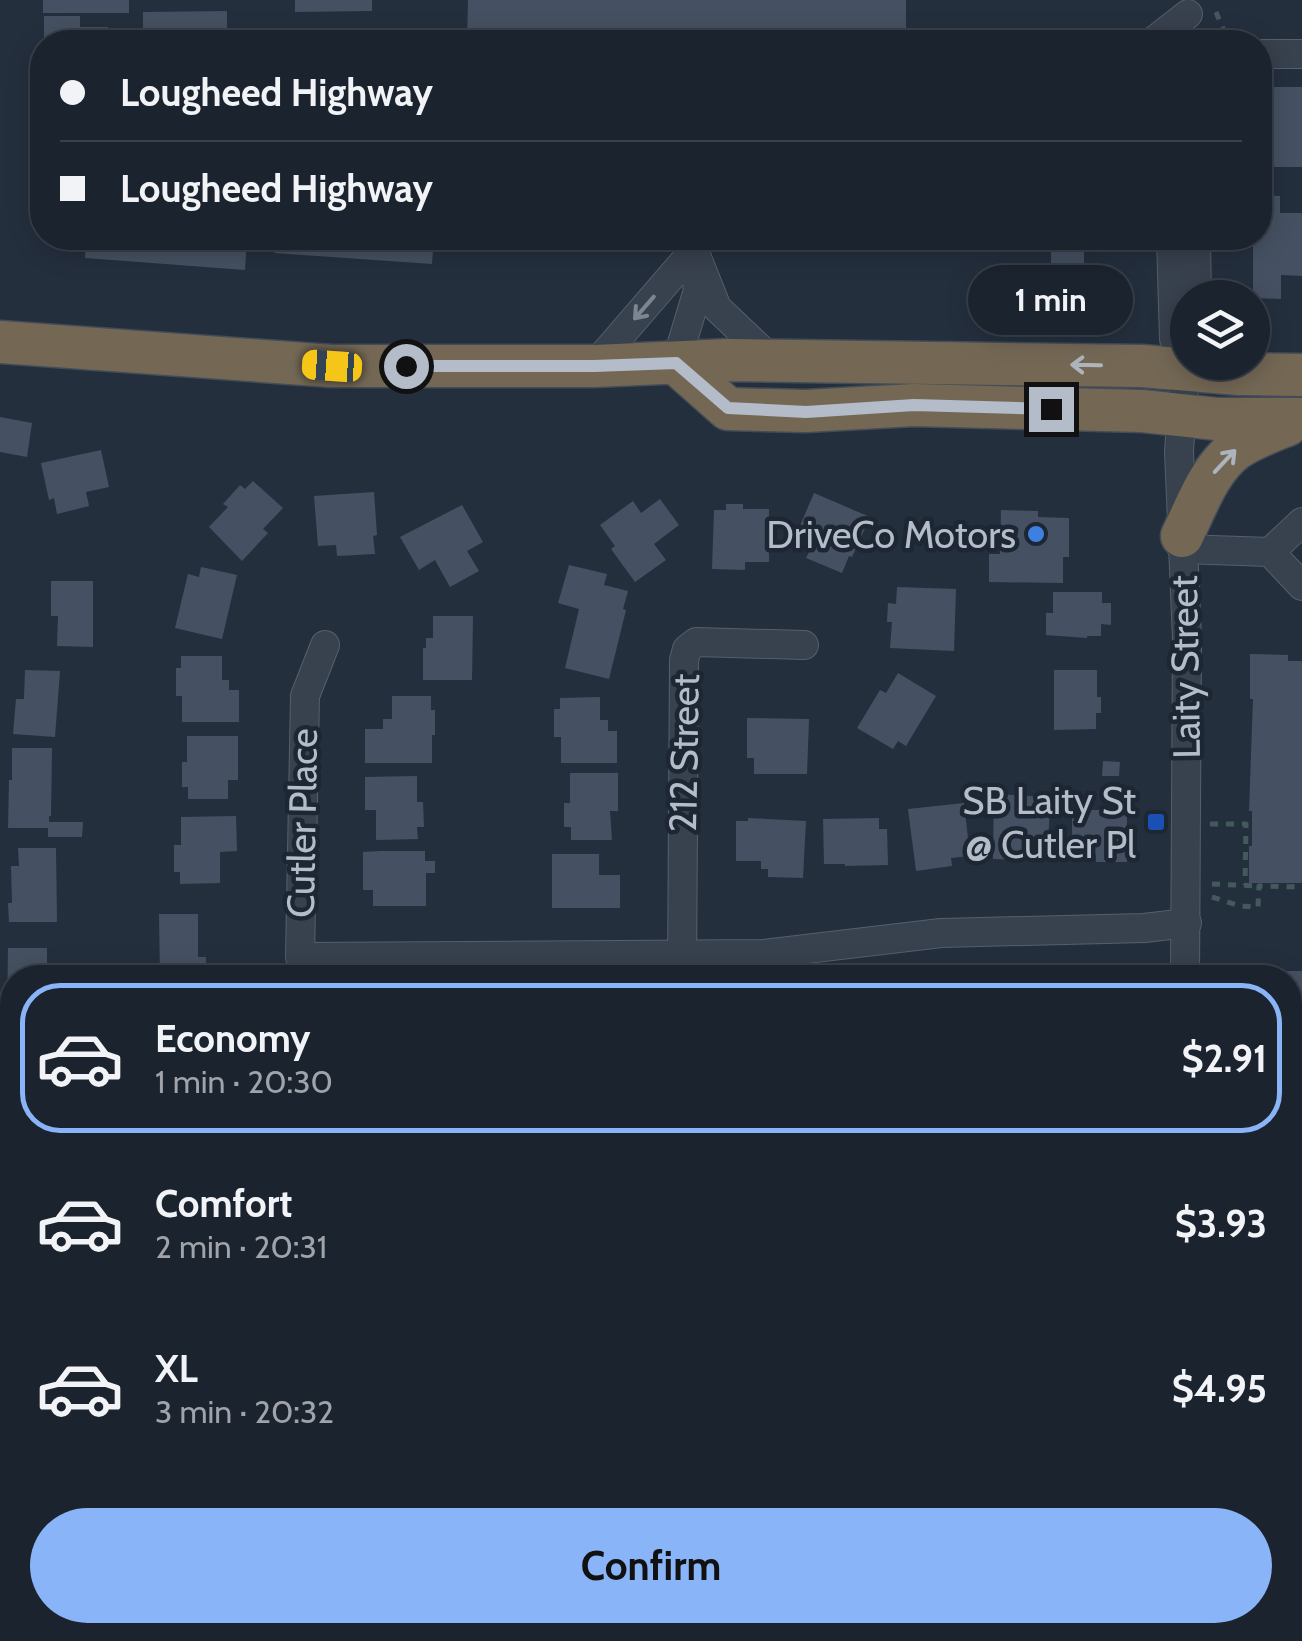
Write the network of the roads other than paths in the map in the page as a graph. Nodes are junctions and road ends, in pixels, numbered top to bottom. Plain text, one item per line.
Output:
1 (1197, 6) edge
2 (1167, 30) edge
3 (1190, 30) edge
4 (1272, 54) edge
5 (1302, 54) edge
6 (694, 250) junction
7 (1172, 250) edge
8 (1196, 250) edge
9 (1173, 280) edge
10 (1197, 280) edge
11 (0, 342) edge
12 (772, 360) junction
13 (1170, 361) edge
14 (676, 363) junction
15 (594, 366) junction
16 (1270, 374) edge
17 (1302, 375) edge
18 (1183, 380) edge
19 (1181, 414) junction
20 (1301, 420) edge
21 (1302, 522) edge
22 (1182, 543) junction
23 (1270, 552) junction
24 (1302, 586) edge
25 (325, 645) dead end
26 (804, 645) dead end
27 (1186, 923) junction
28 (640, 965) edge
29 (682, 965) edge
30 (689, 965) edge
31 (1185, 965) edge

1 - 2 street
1 - 3 street
4 - 5 street
6 - 12 street
6 - 14 street
6 -> 15 street
7 - 9 street, Laity Street
8 - 10 street
11 - 15 highway
13 -> 12 highway
12 - 14 highway
14 - 15 highway
14 - 19 highway
16 - 17 highway
18 - 19 street, Laity Street
19 - 20 highway
19 - 22 street, Laity Street
22 -> 20 highway
21 - 23 street
22 - 23 street
22 - 27 street, Laity Street
23 - 24 street
25 - 28 street, Cutler Place
26 - 29 street, 212 Street
27 - 30 street, Cutler Place
27 - 31 street, Laity Street

